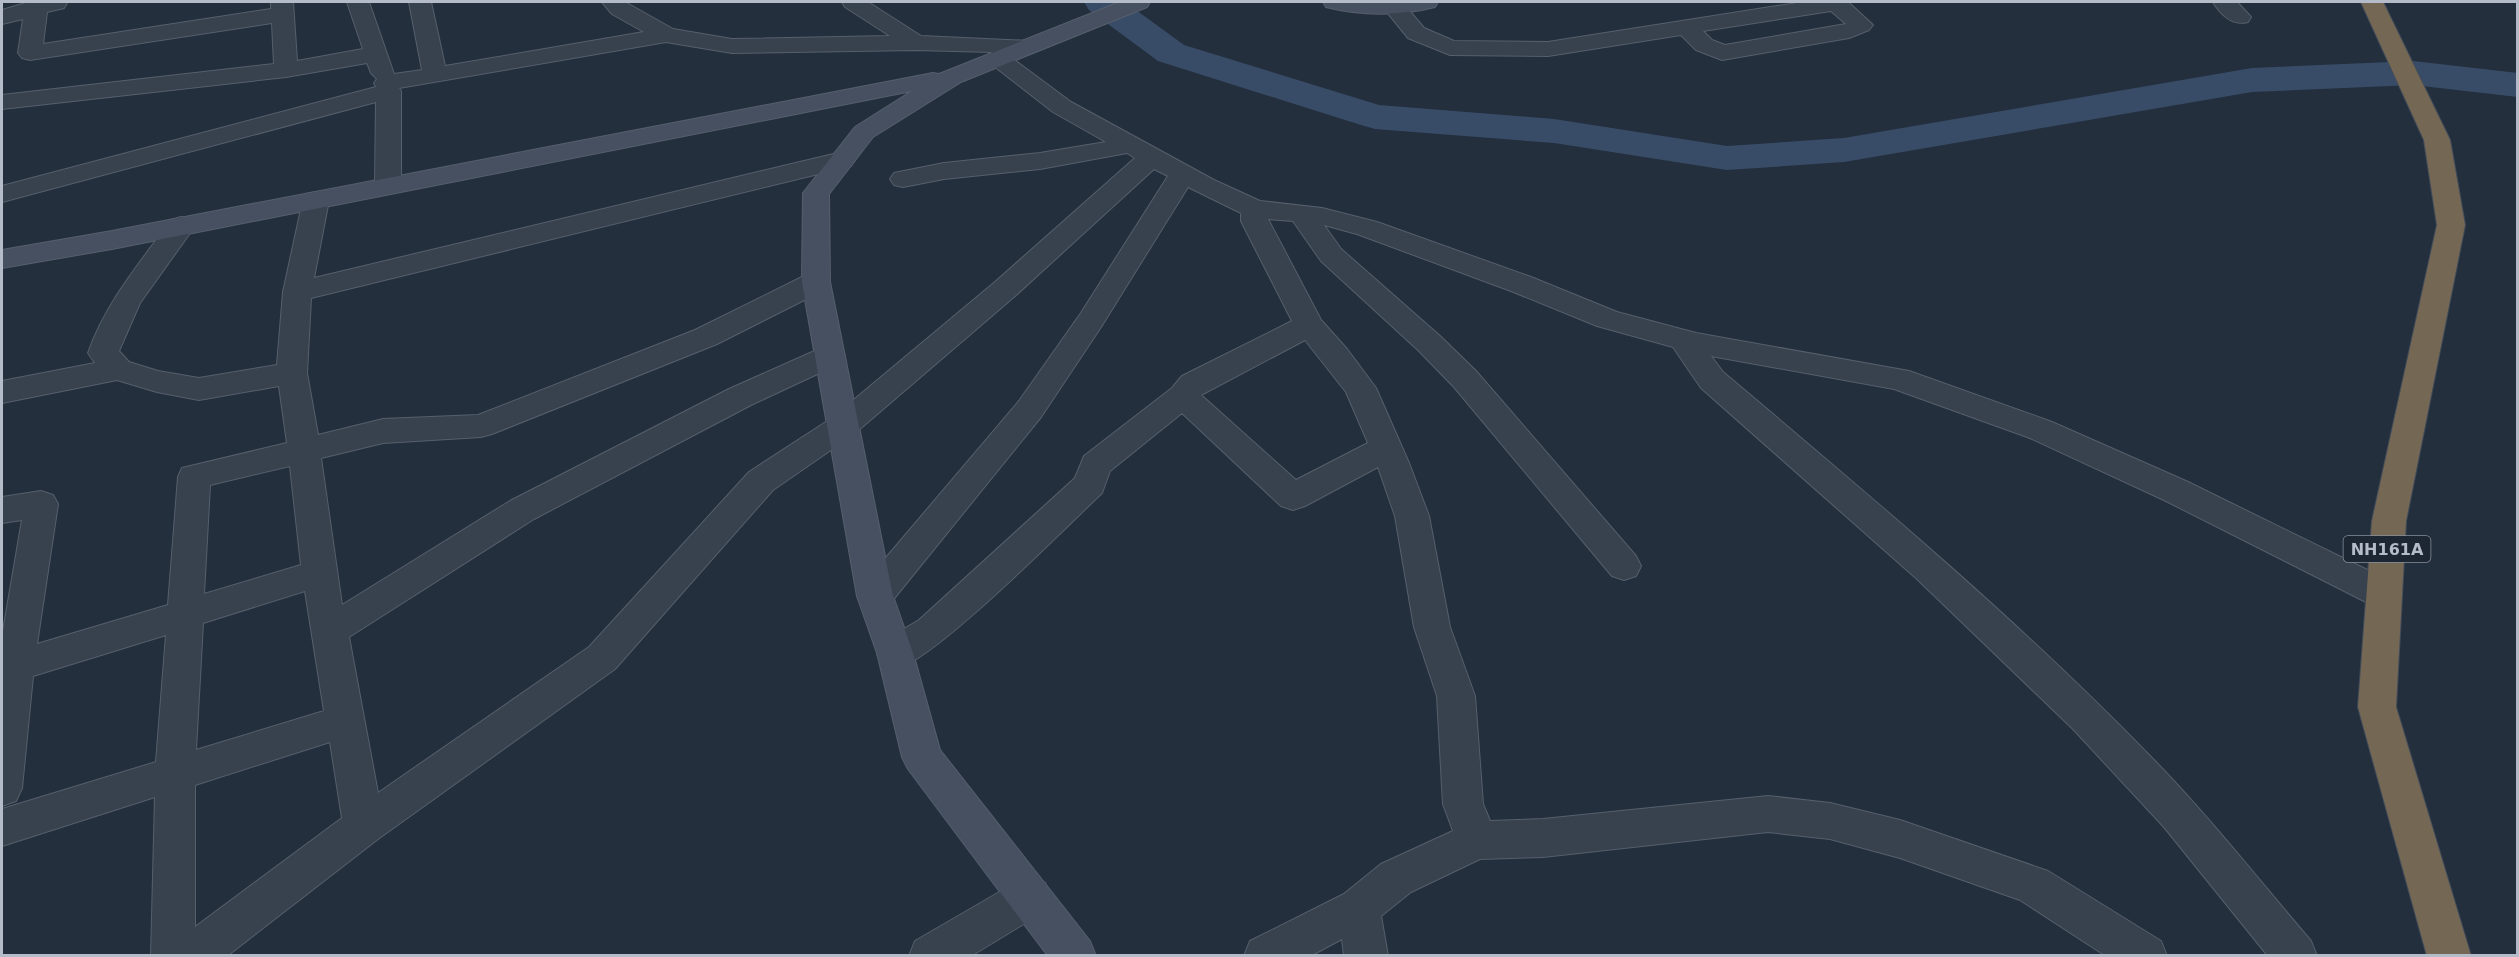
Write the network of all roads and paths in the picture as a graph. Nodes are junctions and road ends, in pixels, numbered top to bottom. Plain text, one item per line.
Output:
1 (63, 2) edge
2 (358, 2) edge
3 (420, 2) edge
4 (613, 2) edge
5 (853, 2) edge
6 (1139, 2) edge
7 (1334, 2) edge
8 (1427, 2) edge
9 (1836, 2) edge
10 (2223, 2) edge
11 (2372, 2) edge
12 (39, 4) edge
13 (1394, 7) junction
14 (283, 8) edge
15 (2, 17) edge
16 (2240, 17) dead end
17 (1686, 27) junction
18 (666, 35) junction
19 (1042, 40) junction
20 (916, 43) junction
21 (377, 54) junction
22 (998, 58) junction
23 (286, 70) junction
24 (435, 75) junction
25 (952, 77) junction
26 (387, 87) junction
27 (2, 102) edge
28 (1141, 151) junction
29 (842, 160) junction
30 (1183, 174) junction
31 (903, 179) dead end
32 (388, 185) junction
33 (2, 194) edge
34 (316, 200) junction
35 (1254, 209) junction
36 (1301, 213) junction
37 (181, 226) junction
38 (2, 259) edge
39 (816, 282) junction
40 (297, 292) junction
41 (1309, 325) junction
42 (1684, 340) junction
43 (830, 356) junction
44 (118, 369) junction
45 (292, 373) junction
46 (2, 392) edge
47 (1183, 396) junction
48 (843, 426) junction
49 (1386, 448) junction
50 (304, 450) junction
51 (2, 510) edge
52 (1624, 566) dead end
53 (319, 573) junction
54 (2383, 594) junction
55 (875, 596) junction
56 (185, 614) junction
57 (328, 632) junction
58 (895, 652) junction
59 (8, 668) edge
60 (345, 721) junction
61 (175, 774) junction
62 (2, 788) edge
63 (364, 826) junction
64 (2, 827) edge
65 (1478, 840) junction
66 (1030, 897) junction
67 (1359, 908) junction
68 (173, 956) edge
69 (191, 956) edge
70 (930, 956) edge
71 (1075, 956) edge
72 (1265, 956) edge
73 (1366, 956) edge
74 (2146, 956) edge
75 (2296, 956) edge
76 (2449, 956) edge

1 - 12 street
2 - 21 street
3 - 24 street
4 - 18 street
5 - 20 street
6 - 19 main road
7 - 13 main road
8 - 13 main road
9 - 17 street
9 - 17 street
10 - 16 street
11 - 54 highway, NH161A
12 - 14 street
12 - 15 street
13 - 17 street
14 - 23 street
18 - 20 street
18 - 24 street
19 - 20 street
19 - 22 main road
21 - 23 street
21 - 26 street
22 - 25 main road
22 - 28 street
23 - 27 street
24 - 26 street
25 - 29 main road
25 - 32 main road
26 - 32 street
26 - 33 street
28 - 30 street
28 - 31 street
28 - 48 street
29 - 39 main road
29 - 40 street
30 - 35 street
30 - 55 street
32 - 34 main road
34 - 37 main road
34 - 40 street
35 - 36 street
35 - 41 street
36 - 42 street
36 - 52 street
37 - 38 main road
37 - 44 street
39 - 43 main road
39 - 50 street
40 - 45 street
41 - 47 street
41 - 49 street
42 - 54 street
42 - 75 street
43 - 48 main road
43 - 57 street
44 - 45 street
44 - 46 street
45 - 50 street
47 - 49 street
47 - 58 street
48 - 55 main road
48 - 63 street
49 - 65 street
50 - 53 street
50 - 56 street
51 - 59 street
53 - 56 street
53 - 57 street
54 - 76 highway, NH161A
55 - 58 main road
56 - 59 street
56 - 61 street
57 - 60 street
58 - 66 main road
59 - 62 street
60 - 61 street
60 - 63 street
61 - 64 street
61 - 68 street
63 - 69 street
65 - 67 street
65 - 74 street
66 - 70 street
66 - 71 main road
67 - 72 street
67 - 73 street

